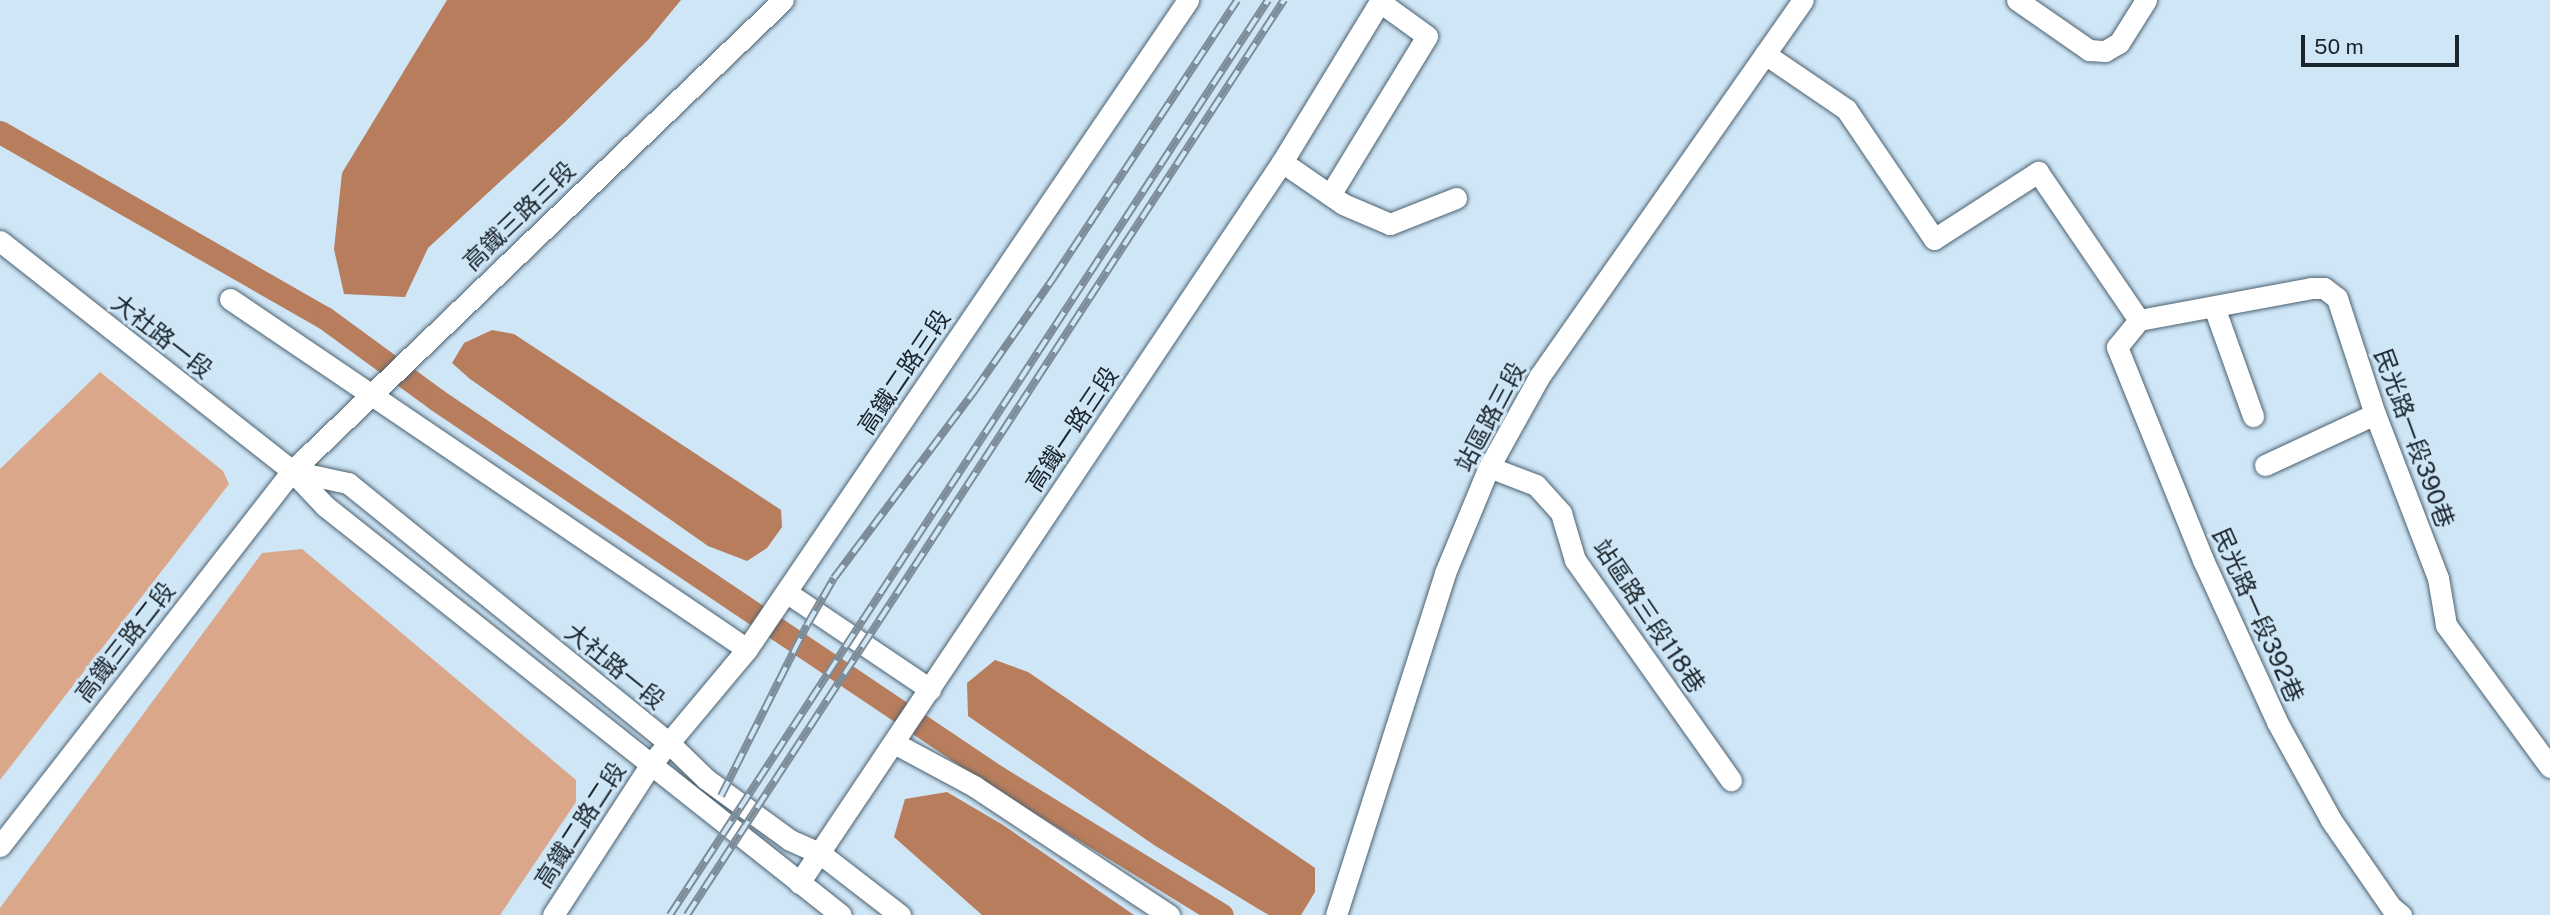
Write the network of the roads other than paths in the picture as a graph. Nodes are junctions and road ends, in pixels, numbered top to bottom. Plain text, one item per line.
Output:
1 (783, 0) edge
2 (1188, 0) edge
3 (1803, 0) edge
4 (2017, 0) edge
5 (2146, 0) edge
6 (1381, 1) edge
7 (1765, 54) junction
8 (1282, 162) junction
9 (1330, 195) junction
10 (1456, 198) dead end
11 (0, 241) edge
12 (230, 299) dead end
13 (2214, 307) junction
14 (2138, 320) junction
15 (370, 396) junction
16 (2375, 414) junction
17 (2253, 416) dead end
18 (2265, 465) dead end
19 (1489, 467) junction
20 (292, 471) junction
21 (786, 592) junction
22 (747, 649) junction
23 (930, 689) junction
24 (669, 743) junction
25 (894, 743) junction
26 (651, 764) junction
27 (2550, 766) edge
28 (1731, 780) dead end
29 (0, 846) edge
30 (821, 854) junction
31 (799, 883) junction
32 (553, 915) edge
33 (841, 915) edge
34 (900, 915) edge
35 (1169, 915) edge
36 (1336, 915) edge
37 (2401, 915) edge

1 - 15 street, 高鐵三路三段
2 - 21 street, 高鐵二路三段
3 - 7 street, 站區路三段
4 - 5 street
6 - 8 street, 高鐵一路三段
6 - 9 street
7 - 14 street
7 - 19 street, 站區路三段
8 - 9 street
8 - 23 street, 高鐵一路三段
9 - 10 street
11 - 20 street, 大社路一段
12 - 15 street
13 - 14 street, 民光路一段390巷
13 - 16 street, 民光路一段390巷
13 - 17 street
14 - 37 street, 民光路一段392巷
15 - 20 street, 高鐵三路三段
15 - 22 street
16 - 18 street
16 - 27 street, 民光路一段390巷
19 - 28 street, 站區路三段118巷
19 - 36 street, 站區路三段
20 - 24 street, 大社路一段
20 - 26 street, 大社路一段
20 - 29 street, 高鐵三路二段
21 - 22 street, 高鐵二路三段
21 - 23 street
22 - 24 street, 高鐵二路三段
23 - 25 street, 高鐵一路三段
24 - 26 street, 高鐵二路三段
24 - 30 street, 大社路一段
25 - 30 street, 高鐵一路三段
25 - 35 street
26 - 31 street, 大社路一段
26 - 32 street, 高鐵二路二段
30 - 31 street, 高鐵一路三段
30 - 34 street, 大社路一段
31 - 33 street, 大社路一段

